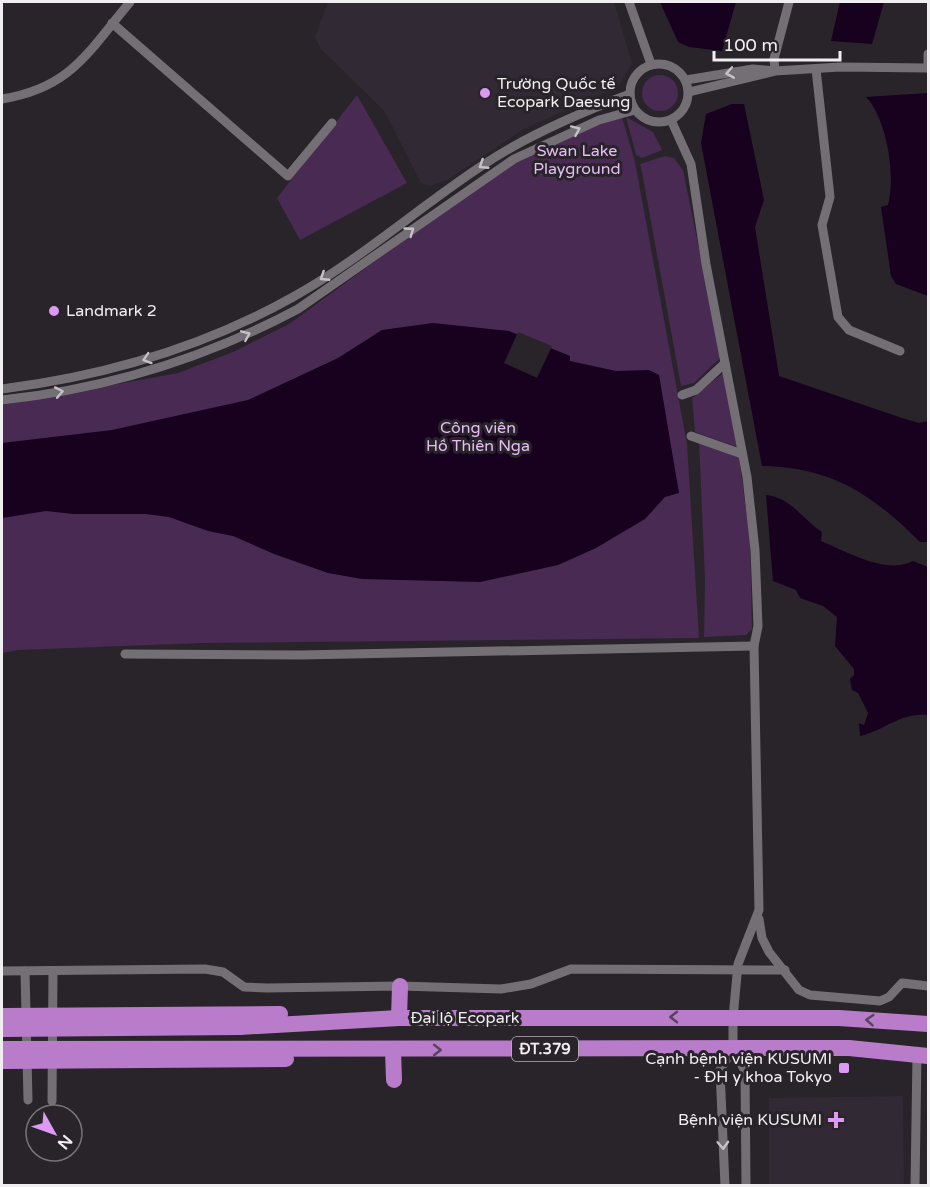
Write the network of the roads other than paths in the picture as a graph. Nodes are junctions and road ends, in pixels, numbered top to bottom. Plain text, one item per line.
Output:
1 (130, 2) edge
2 (629, 2) edge
3 (789, 2) edge
4 (112, 23) junction
5 (928, 54) edge
6 (651, 64) junction
7 (928, 68) edge
8 (816, 69) junction
9 (775, 71) junction
10 (686, 80) junction
11 (689, 92) junction
12 (630, 94) junction
13 (2, 99) edge
14 (635, 110) junction
15 (671, 120) junction
16 (332, 123) dead end
17 (509, 149) junction
18 (514, 159) junction
19 (368, 255) junction
20 (208, 339) junction
21 (213, 349) junction
22 (900, 351) dead end
23 (725, 363) junction
24 (2, 389) edge
25 (682, 395) dead end
26 (2, 400) edge
27 (691, 436) dead end
28 (742, 454) junction
29 (754, 646) junction
30 (125, 654) dead end
31 (759, 910) junction
32 (736, 970) junction
33 (786, 970) junction
34 (2, 971) edge
35 (25, 971) junction
36 (53, 971) junction
37 (400, 986) junction
38 (928, 986) edge
39 (26, 1016) junction
40 (53, 1016) junction
41 (2, 1017) edge
42 (373, 1018) junction
43 (399, 1018) junction
44 (733, 1018) junction
45 (928, 1024) edge
46 (2, 1029) edge
47 (2, 1049) edge
48 (733, 1049) junction
49 (357, 1050) junction
50 (393, 1050) junction
51 (923, 1055) edge
52 (52, 1060) junction
53 (2, 1061) edge
54 (27, 1061) junction
55 (394, 1080) dead end
56 (28, 1100) dead end
57 (52, 1101) dead end
58 (725, 1185) edge
59 (746, 1185) edge
60 (915, 1185) edge

1 - 4 street
2 - 6 street
3 - 9 street
4 - 13 street
4 - 16 street
5 - 7 street
6 - 10 street
6 - 12 street
7 - 8 street
8 - 9 street
8 - 22 street
9 -> 10 street
9 - 11 street
10 - 11 street
11 - 15 street
12 - 14 street
12 - 17 street
14 - 15 street
18 -> 14 street
15 - 23 street
17 - 18 street
17 -> 19 street
19 -> 18 street
19 -> 20 street
21 -> 19 street
20 - 21 street
20 -> 24 street
26 -> 21 street
23 - 25 street
23 - 28 street
27 - 28 street
28 - 29 street
29 - 30 street
29 - 31 street
31 - 32 street
31 - 33 street
32 - 33 street
32 - 37 street
32 - 44 street
33 - 38 street
34 - 35 street
35 - 36 street
35 - 39 street
36 - 37 street
36 - 40 street
37 - 43 highway
39 - 40 highway
39 - 41 highway
39 - 54 street
40 - 42 highway
40 - 52 street
42 - 43 highway, Đại lộ Ecopark / ĐT.379
42 - 46 highway, Đại lộ Ecopark / ĐT.379
44 -> 43 highway, Đại lộ Ecopark / ĐT.379
45 -> 44 highway, Đại lộ Ecopark / ĐT.379
44 - 48 street
47 - 49 highway, Đại lộ Ecopark / ĐT.379
50 -> 48 highway, Đại lộ Ecopark / ĐT.379
48 - 51 highway, Đại lộ Ecopark / ĐT.379
48 -> 58 street
48 - 59 street
49 - 50 highway, Đại lộ Ecopark / ĐT.379
49 - 52 highway
50 - 55 highway
51 - 60 street
52 - 54 highway
52 - 57 street
53 - 54 highway
54 - 56 street

